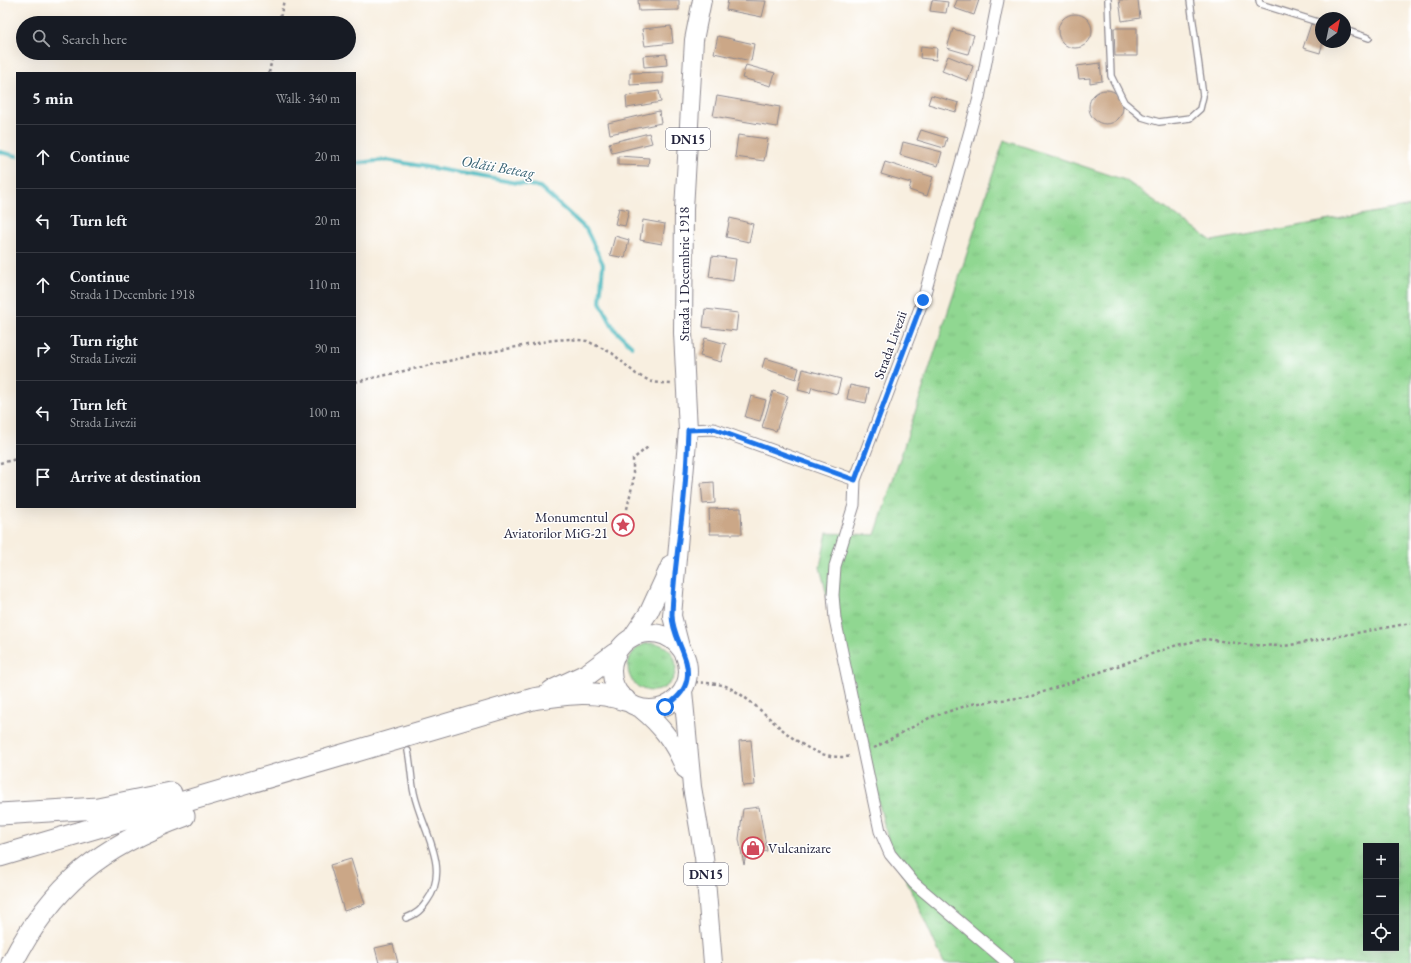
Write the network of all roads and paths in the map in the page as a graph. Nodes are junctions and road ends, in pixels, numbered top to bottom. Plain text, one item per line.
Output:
1 (284, 0) edge
2 (702, 0) edge
3 (998, 0) edge
4 (1108, 0) edge
5 (1190, 0) edge
6 (1259, 0) edge
7 (281, 16) edge
8 (1315, 21) edge
9 (1351, 32) edge
10 (1369, 38) dead end
11 (272, 60) edge
12 (269, 72) edge
13 (356, 382) edge
14 (686, 385) junction
15 (688, 430) junction
16 (648, 447) dead end
17 (16, 459) edge
18 (0, 463) edge
19 (855, 480) junction
20 (628, 509) dead end
21 (677, 548) junction
22 (1411, 622) edge
23 (632, 637) junction
24 (680, 647) junction
25 (615, 654) junction
26 (685, 686) junction
27 (533, 700) junction
28 (633, 704) junction
29 (424, 731) junction
30 (408, 751) junction
31 (864, 753) junction
32 (692, 787) junction
33 (0, 814) edge
34 (0, 856) edge
35 (406, 918) dead end
36 (12, 963) edge
37 (713, 963) edge
38 (1008, 963) edge

1 - 7 path
2 - 14 main road, Strada 1 Decembrie 1918 / DN15
3 - 19 street, Strada Livezii
4 - 5 lane
6 - 8 lane
9 - 10 lane
11 - 12 path
13 - 14 path
14 - 15 main road, Strada 1 Decembrie 1918 / DN15
15 - 19 street
15 - 21 main road, Strada 1 Decembrie 1918 / DN15
16 - 20 path
17 - 18 path
19 - 31 street, Strada Livezii
21 - 23 main road, Strada 1 Decembrie 1918 / DN15
21 - 24 main road, Strada 1 Decembrie 1918 / DN15
22 - 31 path
23 - 24 main road
23 - 25 main road, DN15
24 - 26 main road, DN15
25 - 27 highway
25 - 28 main road, DN15
26 - 28 main road
26 - 31 path
26 - 32 main road, DN15
27 - 28 highway
27 - 29 highway
28 - 32 main road, DN15
29 - 30 highway
29 - 33 highway
29 - 34 highway
30 - 35 lane
30 - 36 highway
31 - 38 street, Strada Livezii
32 - 37 main road, DN15

